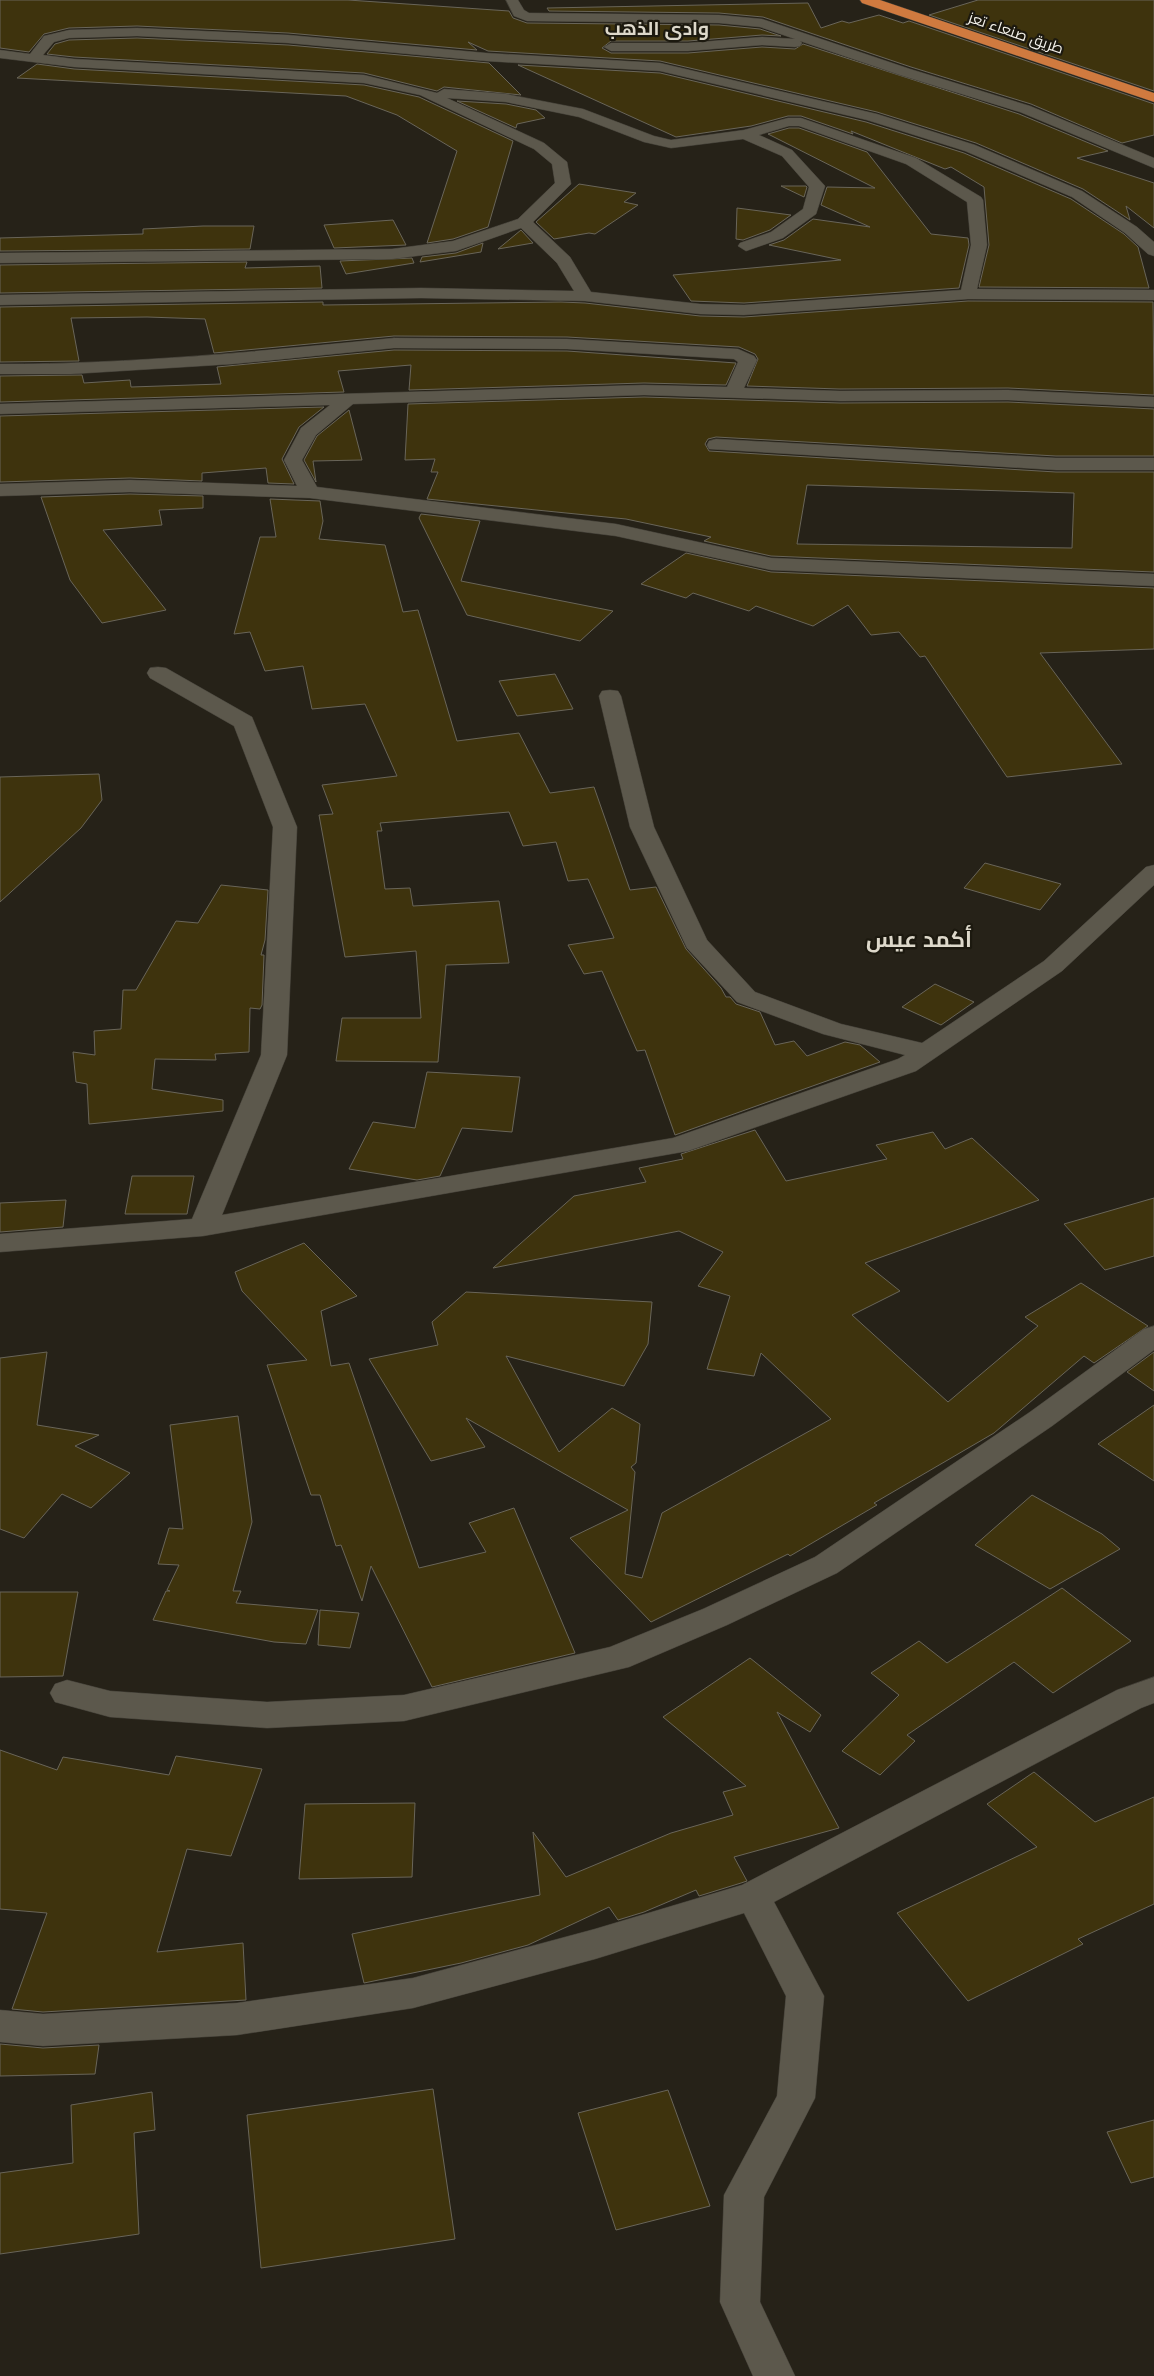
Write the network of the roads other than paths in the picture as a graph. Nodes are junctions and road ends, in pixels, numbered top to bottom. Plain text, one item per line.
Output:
1 (503, 0) edge
2 (532, 0) edge
3 (867, 0) edge
4 (512, 1) edge
5 (199, 22) dead end
6 (321, 28) dead end
7 (451, 40) dead end
8 (478, 42) dead end
9 (495, 44) dead end
10 (513, 44) dead end
11 (822, 44) junction
12 (595, 47) dead end
13 (1068, 52) dead end
14 (0, 54) edge
15 (34, 58) junction
16 (1043, 59) junction
17 (424, 92) junction
18 (1154, 98) edge
19 (746, 134) junction
20 (1154, 163) edge
21 (524, 222) junction
22 (746, 246) dead end
23 (1154, 251) edge
24 (0, 258) edge
25 (968, 294) junction
26 (1154, 295) edge
27 (585, 296) junction
28 (0, 300) edge
29 (0, 369) edge
30 (733, 393) junction
31 (348, 399) junction
32 (1154, 402) edge
33 (0, 409) edge
34 (716, 445) dead end
35 (1154, 464) edge
36 (0, 490) edge
37 (310, 492) junction
38 (1154, 580) edge
39 (158, 672) dead end
40 (610, 696) dead end
41 (1154, 872) edge
42 (925, 1052) junction
43 (203, 1227) junction
44 (0, 1243) edge
45 (1154, 1336) edge
46 (1154, 1690) edge
47 (66, 1693) dead end
48 (753, 1896) junction
49 (0, 2026) edge
50 (774, 2376) edge

1 - 4 street
2 - 4 street
3 - 16 highway, طريق صنعاء تعز
4 - 11 street
5 - 6 street
7 - 8 street
9 - 10 street
11 - 12 street
11 - 20 street
13 - 16 highway
14 - 15 street
15 - 17 street
15 - 23 street
16 - 18 highway, طريق صنعاء تعز
17 - 19 street
17 - 21 street
19 - 22 street
19 - 25 street
21 - 24 street
21 - 27 street
25 - 26 street
25 - 27 street
27 - 28 street
29 - 30 street
30 - 31 street
30 - 32 street
31 - 33 street
31 - 37 street
34 - 35 street
36 - 37 street
37 - 38 street
39 - 43 street
40 - 42 street
41 - 42 street
42 - 43 street
43 - 44 street
45 - 47 street
46 - 48 street
48 - 49 street
48 - 50 street

